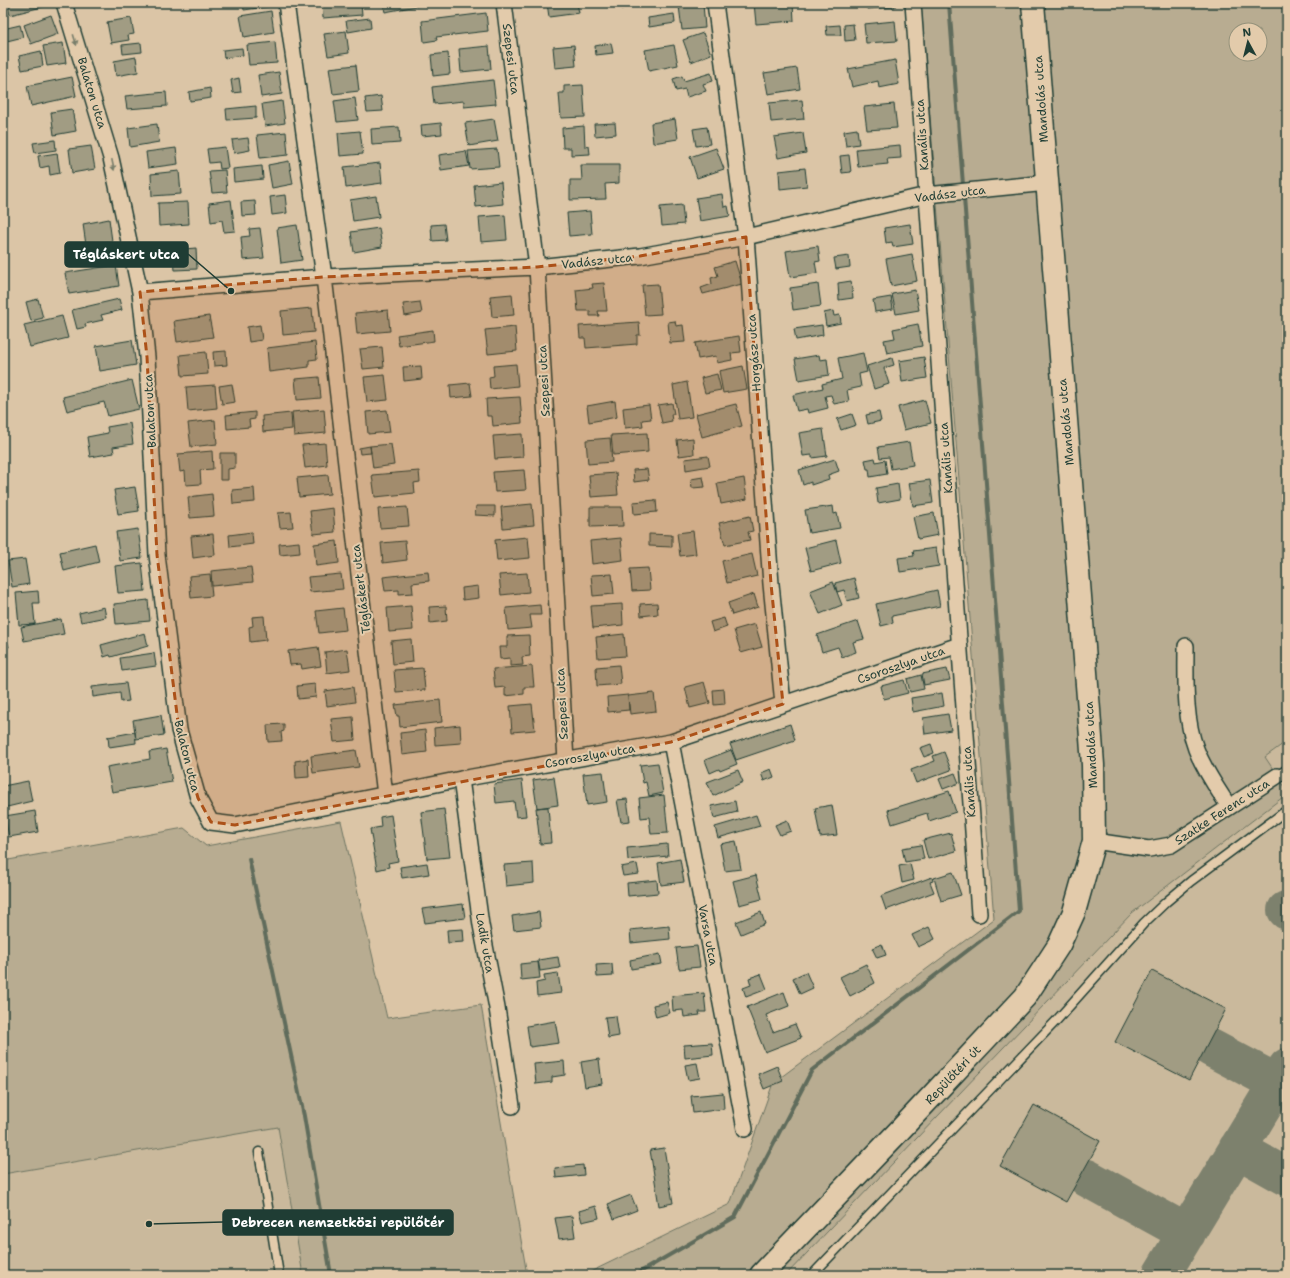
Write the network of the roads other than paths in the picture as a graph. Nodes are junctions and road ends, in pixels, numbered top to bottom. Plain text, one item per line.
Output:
1 (64, 3) edge
2 (286, 3) edge
3 (504, 3) edge
4 (715, 3) edge
5 (913, 3) edge
6 (1033, 3) edge
7 (1047, 183) junction
8 (927, 195) junction
9 (746, 237) junction
10 (537, 267) junction
11 (324, 277) junction
12 (140, 292) junction
13 (959, 645) junction
14 (1186, 646) dead end
15 (783, 704) junction
16 (671, 742) junction
17 (566, 760) junction
18 (1282, 772) edge
19 (461, 780) junction
20 (385, 795) junction
21 (1229, 807) junction
22 (1287, 810) edge
23 (211, 822) joint
24 (1094, 841) junction
25 (979, 914) dead end
26 (512, 1106) dead end
27 (745, 1129) dead end
28 (259, 1152) dead end
29 (279, 1275) edge
30 (761, 1275) edge
31 (812, 1275) edge

1 -> 12 street, Balaton utca
2 - 11 street, Tégláskert utca
3 - 10 street, Szepesi utca
4 - 9 street, Horgász utca
5 - 8 street, Kanális utca
6 - 7 street, Mandolás utca
7 - 8 street, Vadász utca
7 - 24 street, Mandolás utca
8 - 9 street, Vadász utca
8 - 13 street, Kanális utca
9 - 10 street, Vadász utca
9 - 15 street, Horgász utca
10 - 11 street, Vadász utca
10 - 17 street, Szepesi utca
11 - 12 street, Vadász utca
11 - 20 street, Tégláskert utca
12 - 23 street, Balaton utca
13 - 15 street, Csoroszlya utca
13 - 25 street, Kanális utca
14 - 21 street
15 - 16 street, Csoroszlya utca
16 - 17 street, Csoroszlya utca
16 - 27 street, Varsa utca
17 - 19 street, Csoroszlya utca
18 - 21 street, Szatke Ferenc utca
19 - 20 street, Csoroszlya utca
19 - 26 street, Ladik utca
20 - 23 street, Csoroszlya utca
21 - 24 street, Szatke Ferenc utca
22 - 31 lane
24 - 30 street, Repülőtéri út
28 - 29 lane

